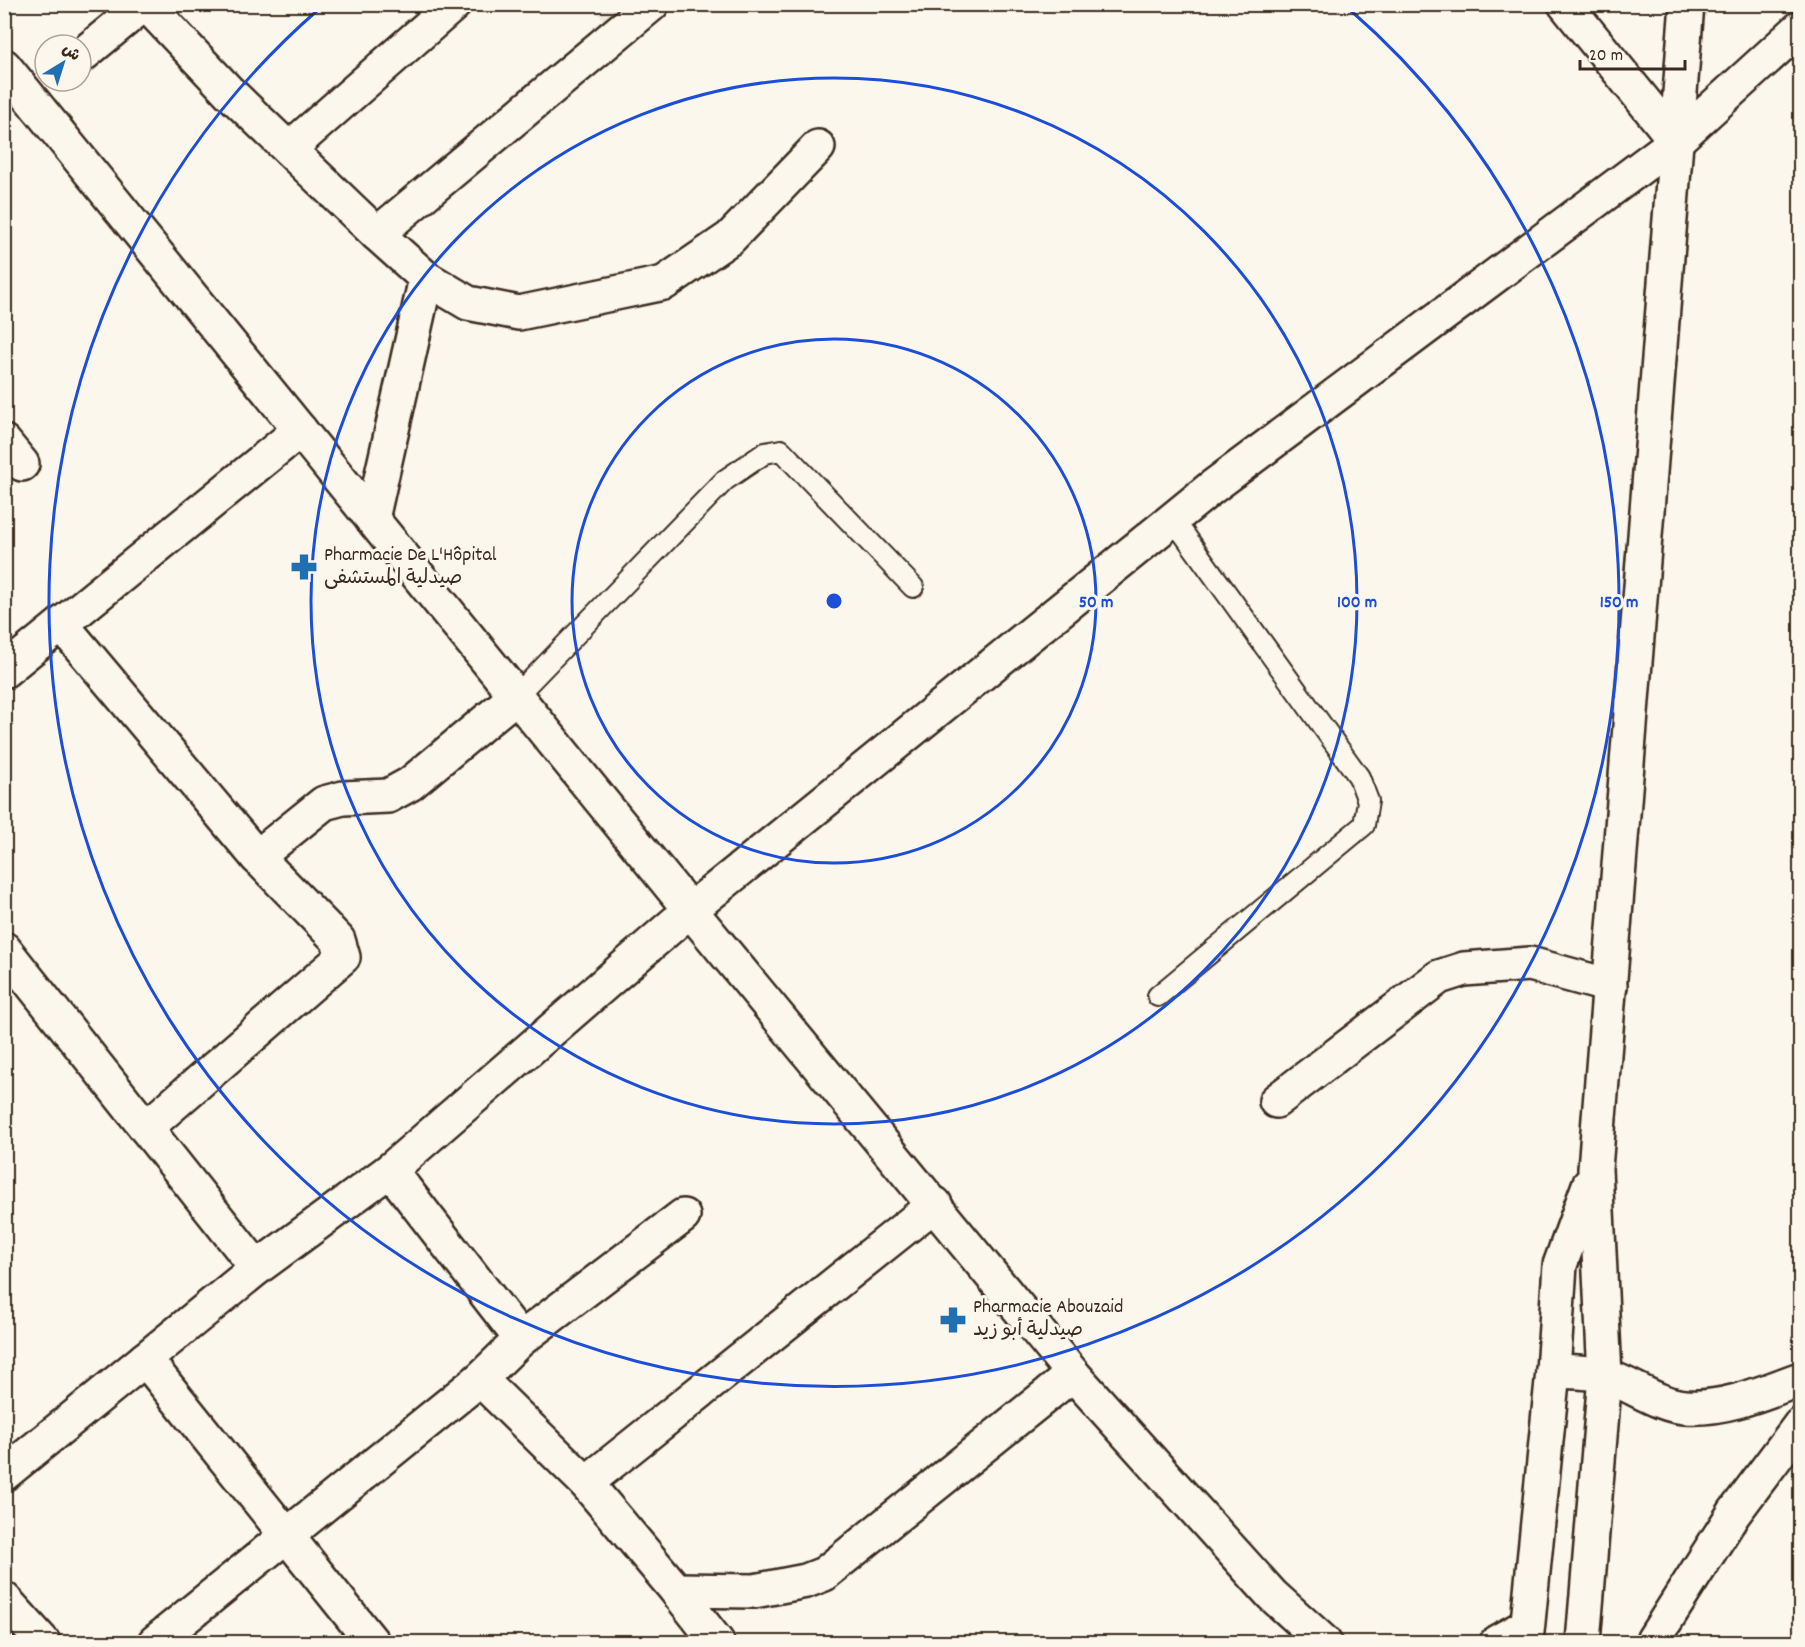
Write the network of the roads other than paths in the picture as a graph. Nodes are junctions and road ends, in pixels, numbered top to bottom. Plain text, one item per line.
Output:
1 (145, 4) edge
2 (454, 4) edge
3 (652, 4) edge
4 (1565, 4) edge
5 (1687, 4) edge
6 (1800, 28) edge
7 (93, 46) edge
8 (4, 66) edge
9 (33, 85) edge
10 (43, 93) edge
11 (1676, 141) junction
12 (818, 147) dead end
13 (289, 149) junction
14 (377, 234) junction
15 (426, 278) junction
16 (300, 430) junction
17 (372, 519) junction
18 (1173, 519) junction
19 (913, 587) dead end
20 (63, 625) junction
21 (4, 671) edge
22 (515, 697) junction
23 (256, 857) junction
24 (690, 910) junction
25 (4, 949) edge
26 (1610, 986) junction
27 (1158, 996) dead end
28 (1276, 1101) dead end
29 (146, 1128) junction
30 (1595, 1169) junction
31 (390, 1170) junction
32 (935, 1204) junction
33 (683, 1216) dead end
34 (257, 1268) junction
35 (521, 1339) junction
36 (145, 1359) junction
37 (1553, 1371) junction
38 (1073, 1374) junction
39 (1605, 1376) junction
40 (480, 1379) junction
41 (1800, 1379) edge
42 (1800, 1425) edge
43 (9, 1462) edge
44 (586, 1483) junction
45 (287, 1535) junction
46 (676, 1590) junction
47 (1272, 1595) junction
48 (4, 1599) edge
49 (1526, 1634) edge
50 (43, 1642) edge
51 (155, 1642) edge
52 (372, 1642) edge
53 (717, 1642) edge
54 (1296, 1642) edge
55 (1324, 1642) edge
56 (1497, 1642) edge
57 (1583, 1642) edge
58 (1652, 1642) edge

1 - 7 street
1 - 13 street
2 - 13 street
3 - 14 street
4 - 11 street
5 - 11 street
6 - 11 street
8 - 9 street
10 - 16 street
11 - 18 street
11 - 26 street
12 - 15 street
13 - 14 street
14 - 15 street
15 - 17 street
16 - 17 street
16 - 20 street
17 - 22 street
18 - 24 street
18 - 27 lane
19 - 22 lane
20 - 21 street
20 - 23 street
22 - 23 street
22 - 24 street
23 - 29 street
24 - 31 street
24 - 32 street
25 - 29 street
26 - 28 street
26 - 30 street
29 - 34 street
30 - 37 street
30 - 39 street
31 - 34 street
31 - 35 street
32 - 38 street
32 - 44 street
33 - 35 street
34 - 36 street
35 - 40 street
36 - 43 street
36 - 45 street
37 - 39 street
37 - 49 street
38 - 46 street
38 - 47 street
39 - 41 street
39 - 57 street
40 - 44 street
40 - 45 street
42 - 58 street
44 - 46 street
45 - 51 street
45 - 52 street
46 - 53 street
47 - 54 street
47 - 55 street
48 - 50 street
49 - 56 street

